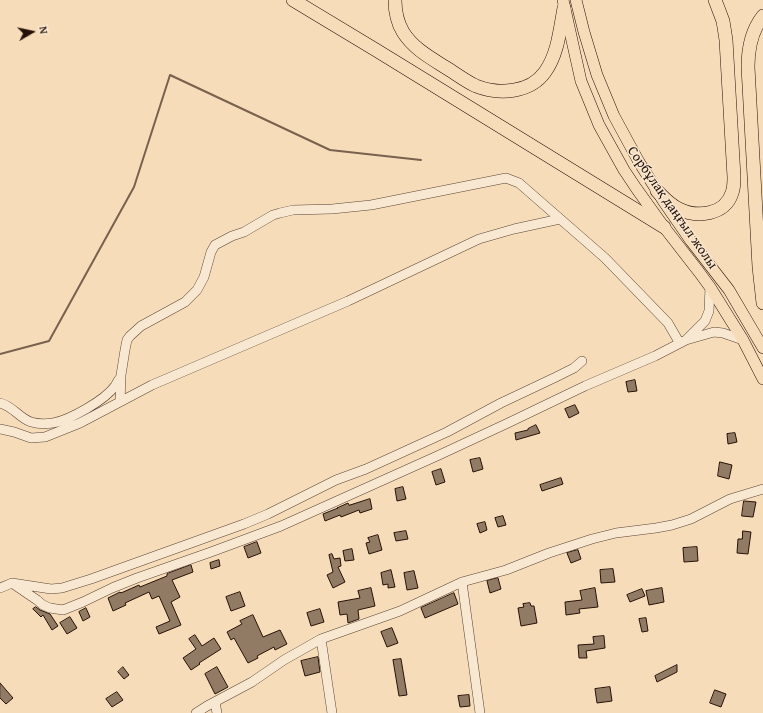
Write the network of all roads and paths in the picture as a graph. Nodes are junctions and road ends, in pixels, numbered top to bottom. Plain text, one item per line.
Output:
1 (293, 0) edge
2 (395, 0) edge
3 (576, 0) edge
4 (715, 0) edge
5 (563, 4) edge
6 (763, 16) edge
7 (657, 191) junction
8 (560, 219) junction
9 (664, 227) junction
10 (685, 233) junction
11 (674, 240) junction
12 (710, 287) junction
13 (763, 303) edge
14 (743, 340) junction
15 (683, 341) junction
16 (763, 348) edge
17 (582, 361) dead end
18 (122, 375) junction
19 (763, 379) edge
20 (120, 402) junction
21 (0, 403) edge
22 (0, 429) edge
23 (763, 489) edge
24 (462, 582) junction
25 (12, 583) junction
26 (0, 588) edge
27 (321, 640) junction
28 (215, 702) junction
29 (196, 713) edge
30 (216, 713) edge
31 (332, 713) edge
32 (480, 713) edge

1 - 9 highway
2 - 5 highway
3 - 7 main road, Сорбұлақ даңғыл жолы
4 - 7 highway
5 - 9 main road, Сорбұлақ даңғыл жолы
6 - 13 highway
7 - 10 main road, Сорбұлақ даңғыл жолы
8 - 15 street
8 - 18 street
8 - 20 street
9 - 11 main road, Сорбұлақ даңғыл жолы
10 - 11 main road
10 - 16 main road, Сорбұлақ даңғыл жолы
11 - 12 main road, Сорбұлақ даңғыл жолы
12 - 14 main road, Сорбұлақ даңғыл жолы
12 - 15 street
14 - 15 street
14 - 19 main road, Сорбұлақ даңғыл жолы
15 - 25 street
17 - 25 street
18 - 20 street
18 - 21 street
20 - 22 street
23 - 24 street
24 - 27 street
24 - 32 street
25 - 26 street
27 - 28 street
27 - 31 street
28 - 29 street
28 - 30 street

